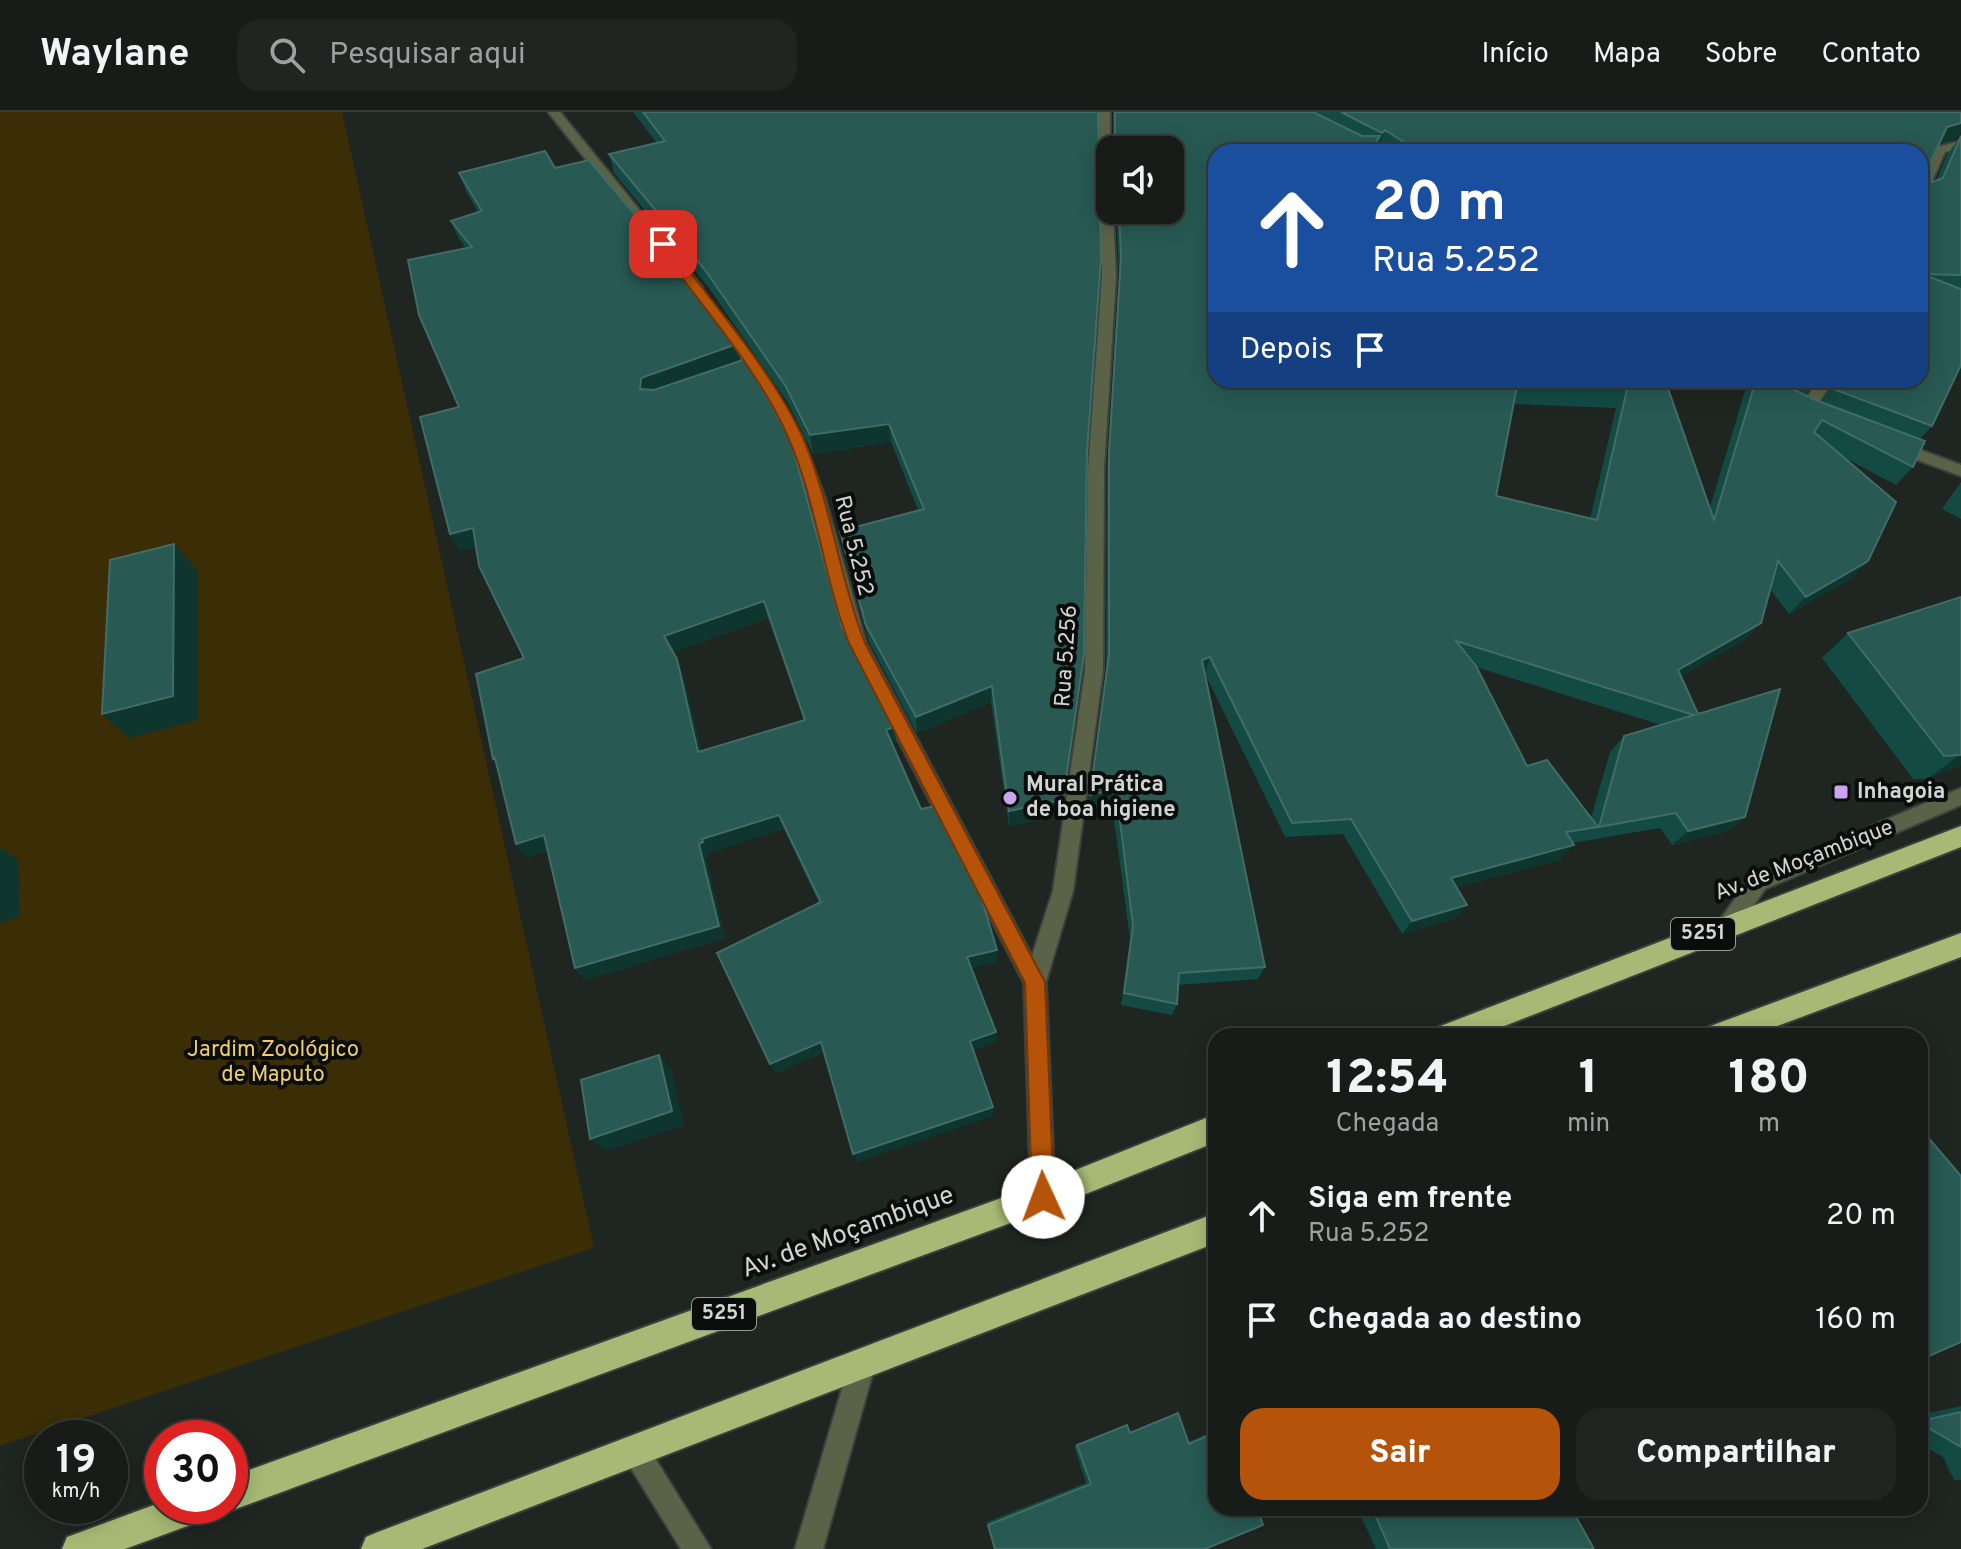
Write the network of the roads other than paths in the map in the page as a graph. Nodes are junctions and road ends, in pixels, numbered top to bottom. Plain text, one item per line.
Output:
1 (554, 112) edge
2 (1104, 112) edge
3 (1961, 145) edge
4 (1928, 177) edge
5 (708, 306) edge
6 (717, 318) edge
7 (1755, 388) edge
8 (1823, 388) edge
9 (1876, 438) edge
10 (1961, 471) edge
11 (1961, 796) edge
12 (1961, 836) edge
13 (1729, 924) junction
14 (1961, 945) edge
15 (1035, 982) junction
16 (1467, 1028) edge
17 (1738, 1028) edge
18 (1208, 1131) edge
19 (1043, 1197) junction
20 (1208, 1231) edge
21 (862, 1365) junction
22 (635, 1452) junction
23 (248, 1487) edge
24 (148, 1524) edge
25 (79, 1549) edge
26 (378, 1549) edge
27 (697, 1549) edge
28 (809, 1549) edge

1 - 5 street
2 - 15 street, Rua 5.256
3 - 4 street
6 - 15 street, Rua 5.252
7 - 8 street
9 - 10 street
11 - 13 street
12 - 13 highway, Av. de Moçambique / 5251
13 - 16 highway, Av. de Moçambique / 5251
14 - 17 highway
15 - 19 street, Rua 5.256
18 - 19 highway, Av. de Moçambique / 5251
19 - 23 highway, Av. de Moçambique / 5251
20 - 21 highway
21 - 22 highway
21 - 28 street
22 - 26 highway
22 - 27 street
24 - 25 highway

